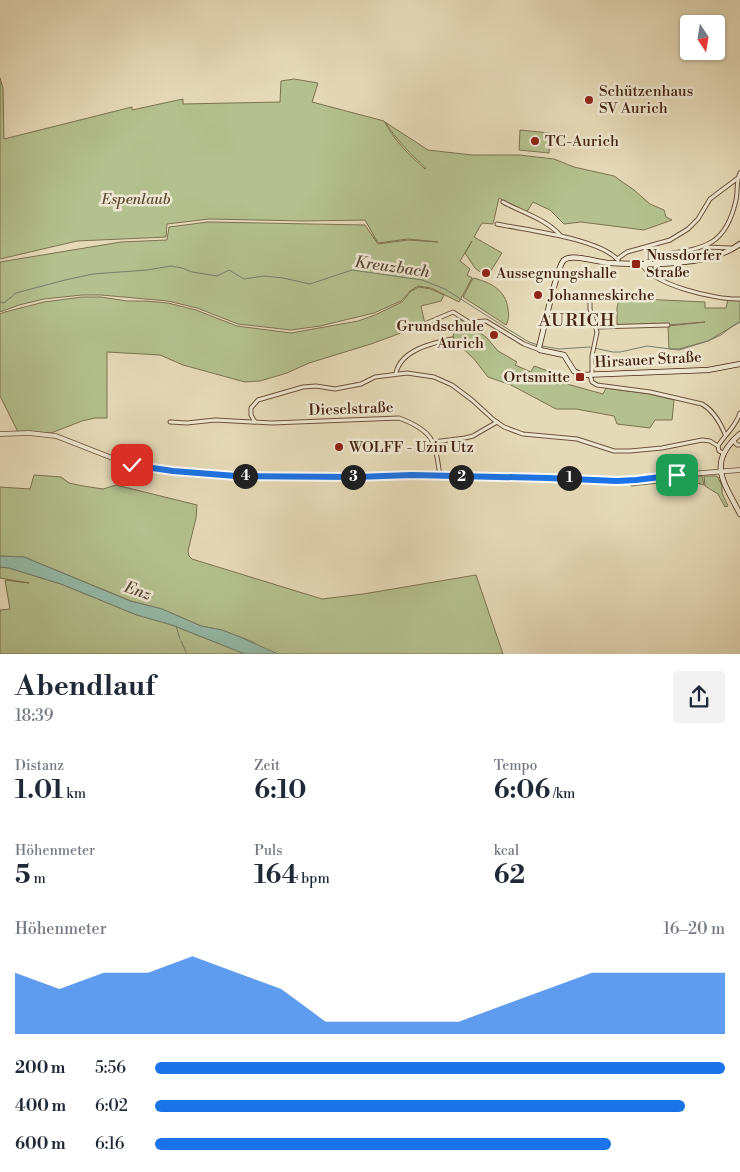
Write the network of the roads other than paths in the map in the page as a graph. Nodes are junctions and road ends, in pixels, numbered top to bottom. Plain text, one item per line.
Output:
1 (740, 174) edge
2 (738, 178) junction
3 (503, 202) dead end
4 (497, 224) dead end
5 (560, 235) junction
6 (735, 246) edge
7 (704, 247) junction
8 (618, 261) junction
9 (641, 263) junction
10 (663, 264) junction
11 (590, 299) dead end
12 (740, 299) edge
13 (428, 323) dead end
14 (668, 326) dead end
15 (597, 327) junction
16 (452, 339) dead end
17 (540, 347) junction
18 (740, 364) edge
19 (396, 373) junction
20 (591, 375) junction
21 (740, 413) edge
22 (170, 422) dead end
23 (255, 422) junction
24 (497, 422) junction
25 (0, 434) edge
26 (726, 434) junction
27 (740, 434) edge
28 (733, 440) junction
29 (433, 442) junction
30 (718, 446) junction
31 (740, 446) edge
32 (723, 453) junction
33 (740, 470) edge
34 (721, 472) junction
35 (440, 476) junction
36 (740, 514) edge

1 - 2 street
2 - 7 street
2 - 8 street
3 - 5 street
4 - 5 street
5 - 8 street
6 - 7 street
6 - 10 main road
7 - 10 street
8 - 9 main road
8 - 17 main road
9 - 10 main road
9 - 12 street
11 - 15 street
13 - 17 street
14 - 15 street
15 - 20 street
16 - 19 street
17 - 20 main road, Hirsauer Straße
18 - 20 main road, Hirsauer Straße
19 - 23 street
19 - 24 street
20 - 26 street
21 - 26 street
22 - 23 street, Dieselstraße
23 - 29 street, Dieselstraße
24 - 29 street
24 - 30 street
25 - 35 street
26 - 30 street
27 - 28 main road
28 - 31 street
28 - 32 main road
29 - 35 street
30 - 32 street
32 - 34 main road
33 - 34 street
34 - 35 street
34 - 36 main road

